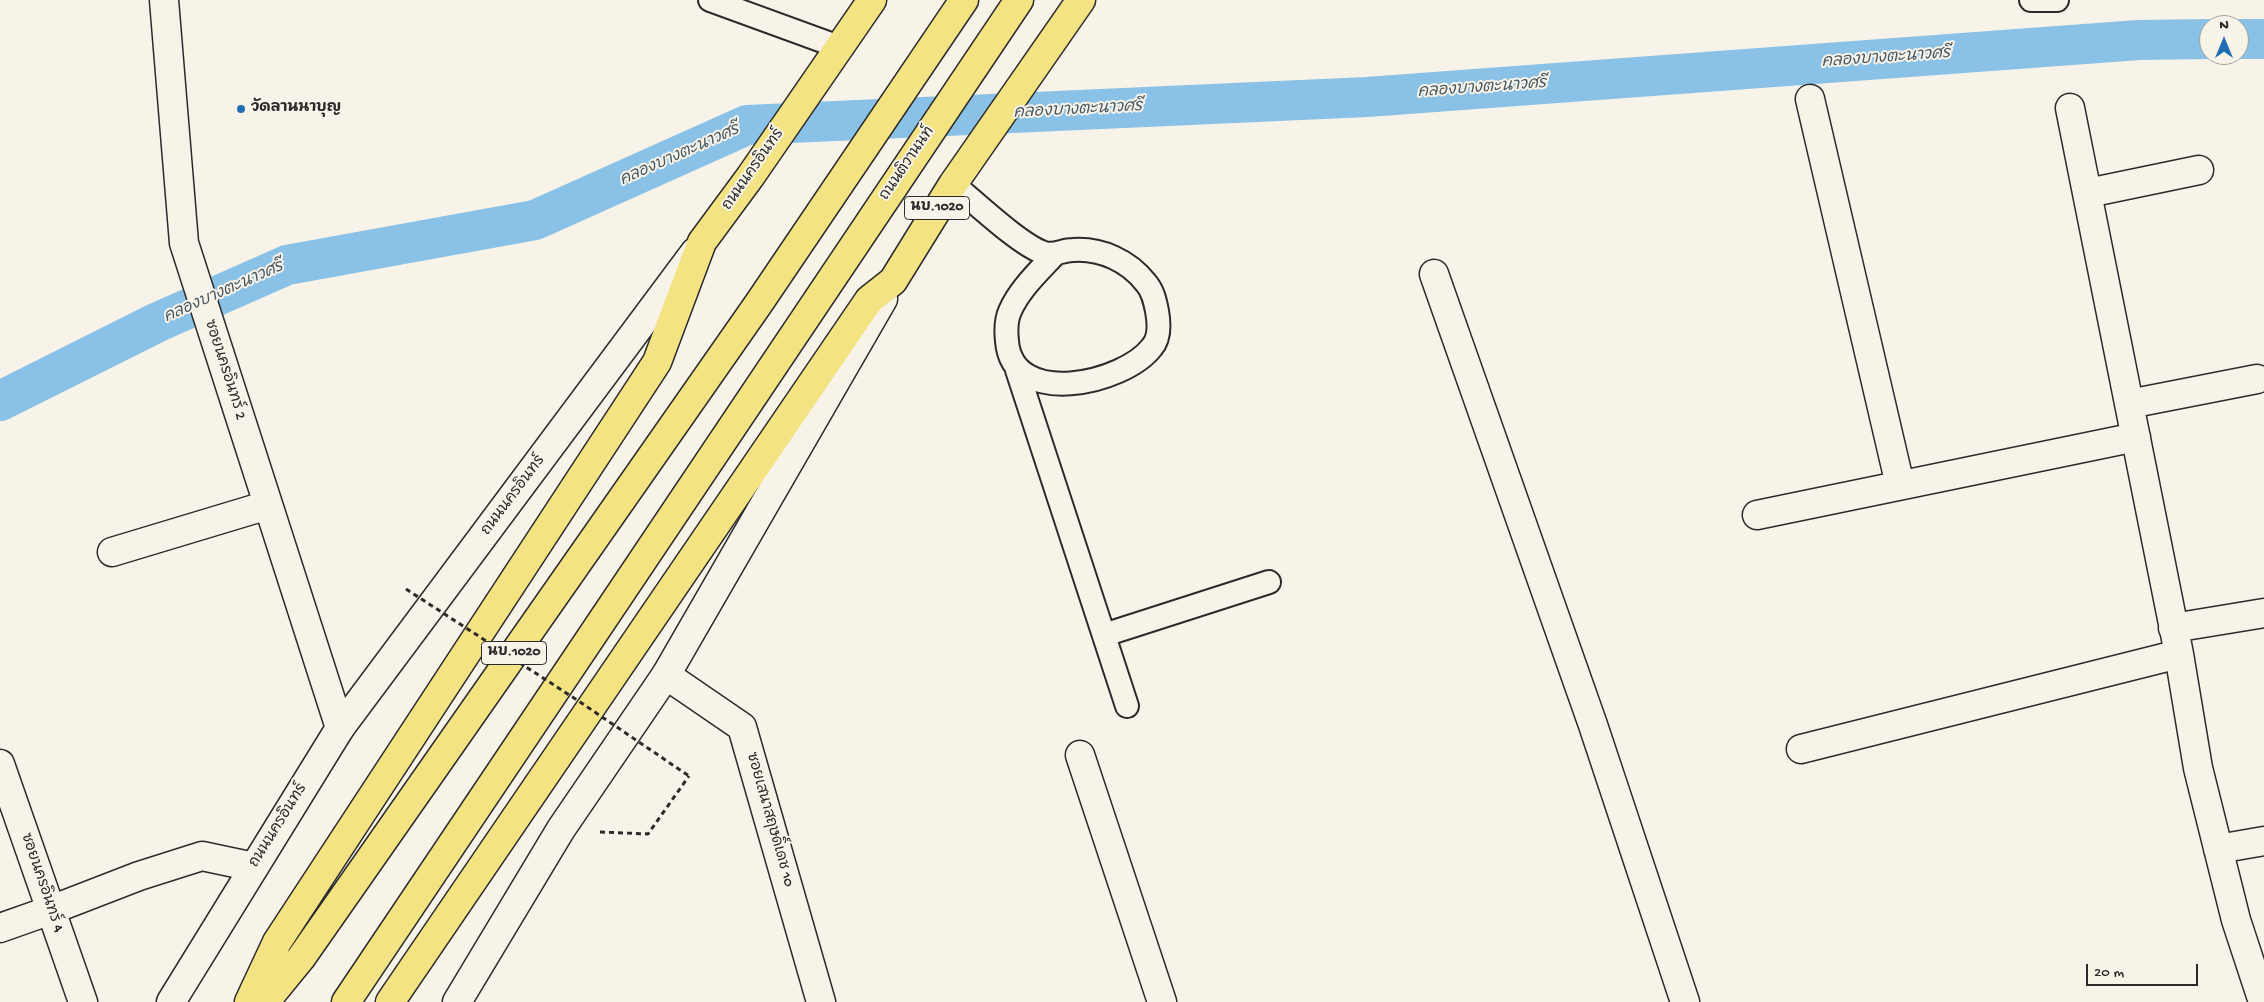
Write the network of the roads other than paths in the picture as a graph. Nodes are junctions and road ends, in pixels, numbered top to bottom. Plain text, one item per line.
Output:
1 (164, 0) edge
2 (710, 0) edge
3 (872, 0) edge
4 (964, 0) edge
5 (1019, 0) edge
6 (1081, 0) edge
7 (2031, 0) edge
8 (2057, 0) edge
9 (833, 56) junction
10 (1810, 99) dead end
11 (2070, 108) dead end
12 (2199, 170) dead end
13 (953, 184) junction
14 (2088, 193) junction
15 (702, 242) junction
16 (1054, 254) junction
17 (1434, 274) dead end
18 (894, 281) junction
19 (1017, 370) junction
20 (2257, 379) dead end
21 (2129, 404) junction
22 (2136, 437) junction
23 (1900, 485) junction
24 (268, 505) junction
25 (1757, 515) dead end
26 (112, 552) dead end
27 (1269, 582) dead end
28 (2264, 613) edge
29 (1104, 636) junction
30 (2176, 641) junction
31 (666, 675) junction
32 (1127, 706) dead end
33 (340, 728) junction
34 (1800, 749) dead end
35 (1080, 755) dead end
36 (0, 764) edge
37 (2264, 841) edge
38 (2218, 849) junction
39 (254, 867) junction
40 (51, 910) junction
41 (0, 928) edge
42 (83, 1002) edge
43 (171, 1002) edge
44 (249, 1002) edge
45 (265, 1002) edge
46 (346, 1002) edge
47 (390, 1002) edge
48 (457, 1002) edge
49 (822, 1002) edge
50 (1162, 1002) edge
51 (1685, 1002) edge
52 (2263, 1002) edge

1 - 24 street, ซอยนครอินทร์ 2
2 - 9 lane
3 - 9 main road, ถนนนครอินทร์
4 - 45 main road, นบ.1020
5 - 46 main road, ถนนติวานนท์ / นบ.1020
6 - 13 main road, นบ.1020
7 - 8 lane
9 - 15 main road, ถนนนครอินทร์
10 - 23 street
11 - 14 street
12 - 14 street
13 - 16 lane
13 - 18 main road, นบ.1020
14 - 21 street
15 - 33 street, ถนนนครอินทร์
15 - 44 main road
16 - 19 lane
16 - 19 lane
17 - 51 street
18 - 31 street, นบ.1020
18 - 47 main road
19 - 29 lane
20 - 21 street
21 - 22 street
22 - 23 street
22 - 30 street
23 - 25 street
24 - 26 street
24 - 33 street, ซอยนครอินทร์ 2
27 - 29 lane
28 - 30 street
29 - 32 lane
30 - 34 street
30 - 38 street
31 - 48 street, นบ.1020
31 - 49 street, ซอยเสนาสฤษดิ์เดช 10
33 - 39 street, ถนนนครอินทร์
35 - 50 street
36 - 40 street, ซอยนครอินทร์ 4
37 - 38 street
38 - 52 street
39 - 40 street
39 - 43 street, ถนนนครอินทร์
40 - 41 street
40 - 42 street, ซอยนครอินทร์ 4

